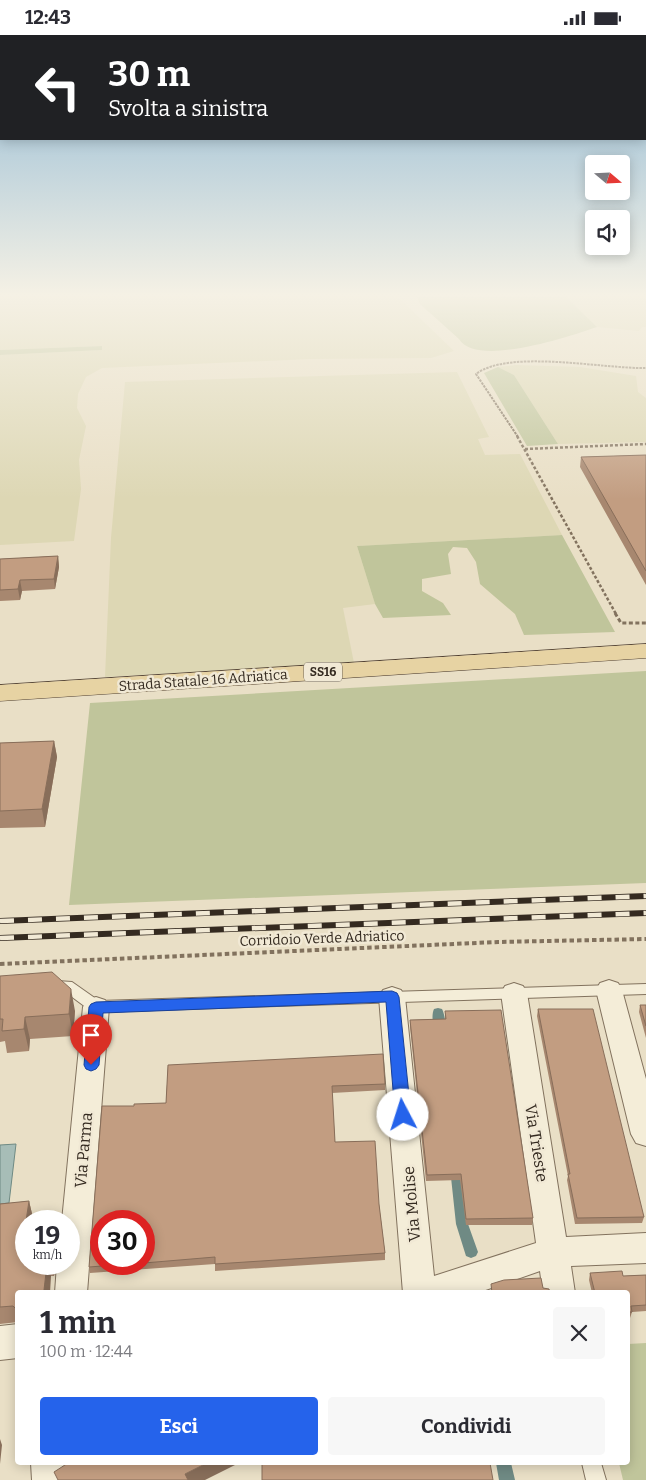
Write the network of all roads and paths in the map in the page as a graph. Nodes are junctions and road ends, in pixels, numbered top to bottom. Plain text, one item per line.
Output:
1 (503, 364) edge
2 (567, 364) edge
3 (646, 368) edge
4 (646, 444) edge
5 (526, 449) junction
6 (646, 623) edge
7 (646, 651) edge
8 (0, 693) edge
9 (646, 939) edge
10 (0, 964) edge
11 (48, 987) edge
12 (646, 989) edge
13 (609, 990) junction
14 (514, 993) junction
15 (392, 997) junction
16 (96, 1007) junction
17 (646, 1134) edge
18 (646, 1248) edge
19 (553, 1252) junction
20 (70, 1290) edge
21 (420, 1290) edge
22 (439, 1290) edge
23 (559, 1290) edge
24 (15, 1341) edge
25 (0, 1343) edge
26 (49, 1465) edge
27 (592, 1465) edge
28 (50, 1480) edge
29 (596, 1480) edge

1 - 5 path
2 - 3 path
4 - 5 path
5 - 6 path
7 - 8 main road, Strada Statale 16 Adriatica / SS16
9 - 10 path, Corridoio Verde Adriatico
11 - 16 lane
12 - 13 lane
13 - 14 lane
13 - 17 street
14 - 15 lane
14 - 19 street, Via Trieste
15 - 16 lane
15 - 21 street, Via Molise
16 - 20 street, Via Parma
18 - 19 street
19 - 22 street
19 - 23 street, Via Trieste
24 - 25 street
26 - 28 street
27 - 29 lane

